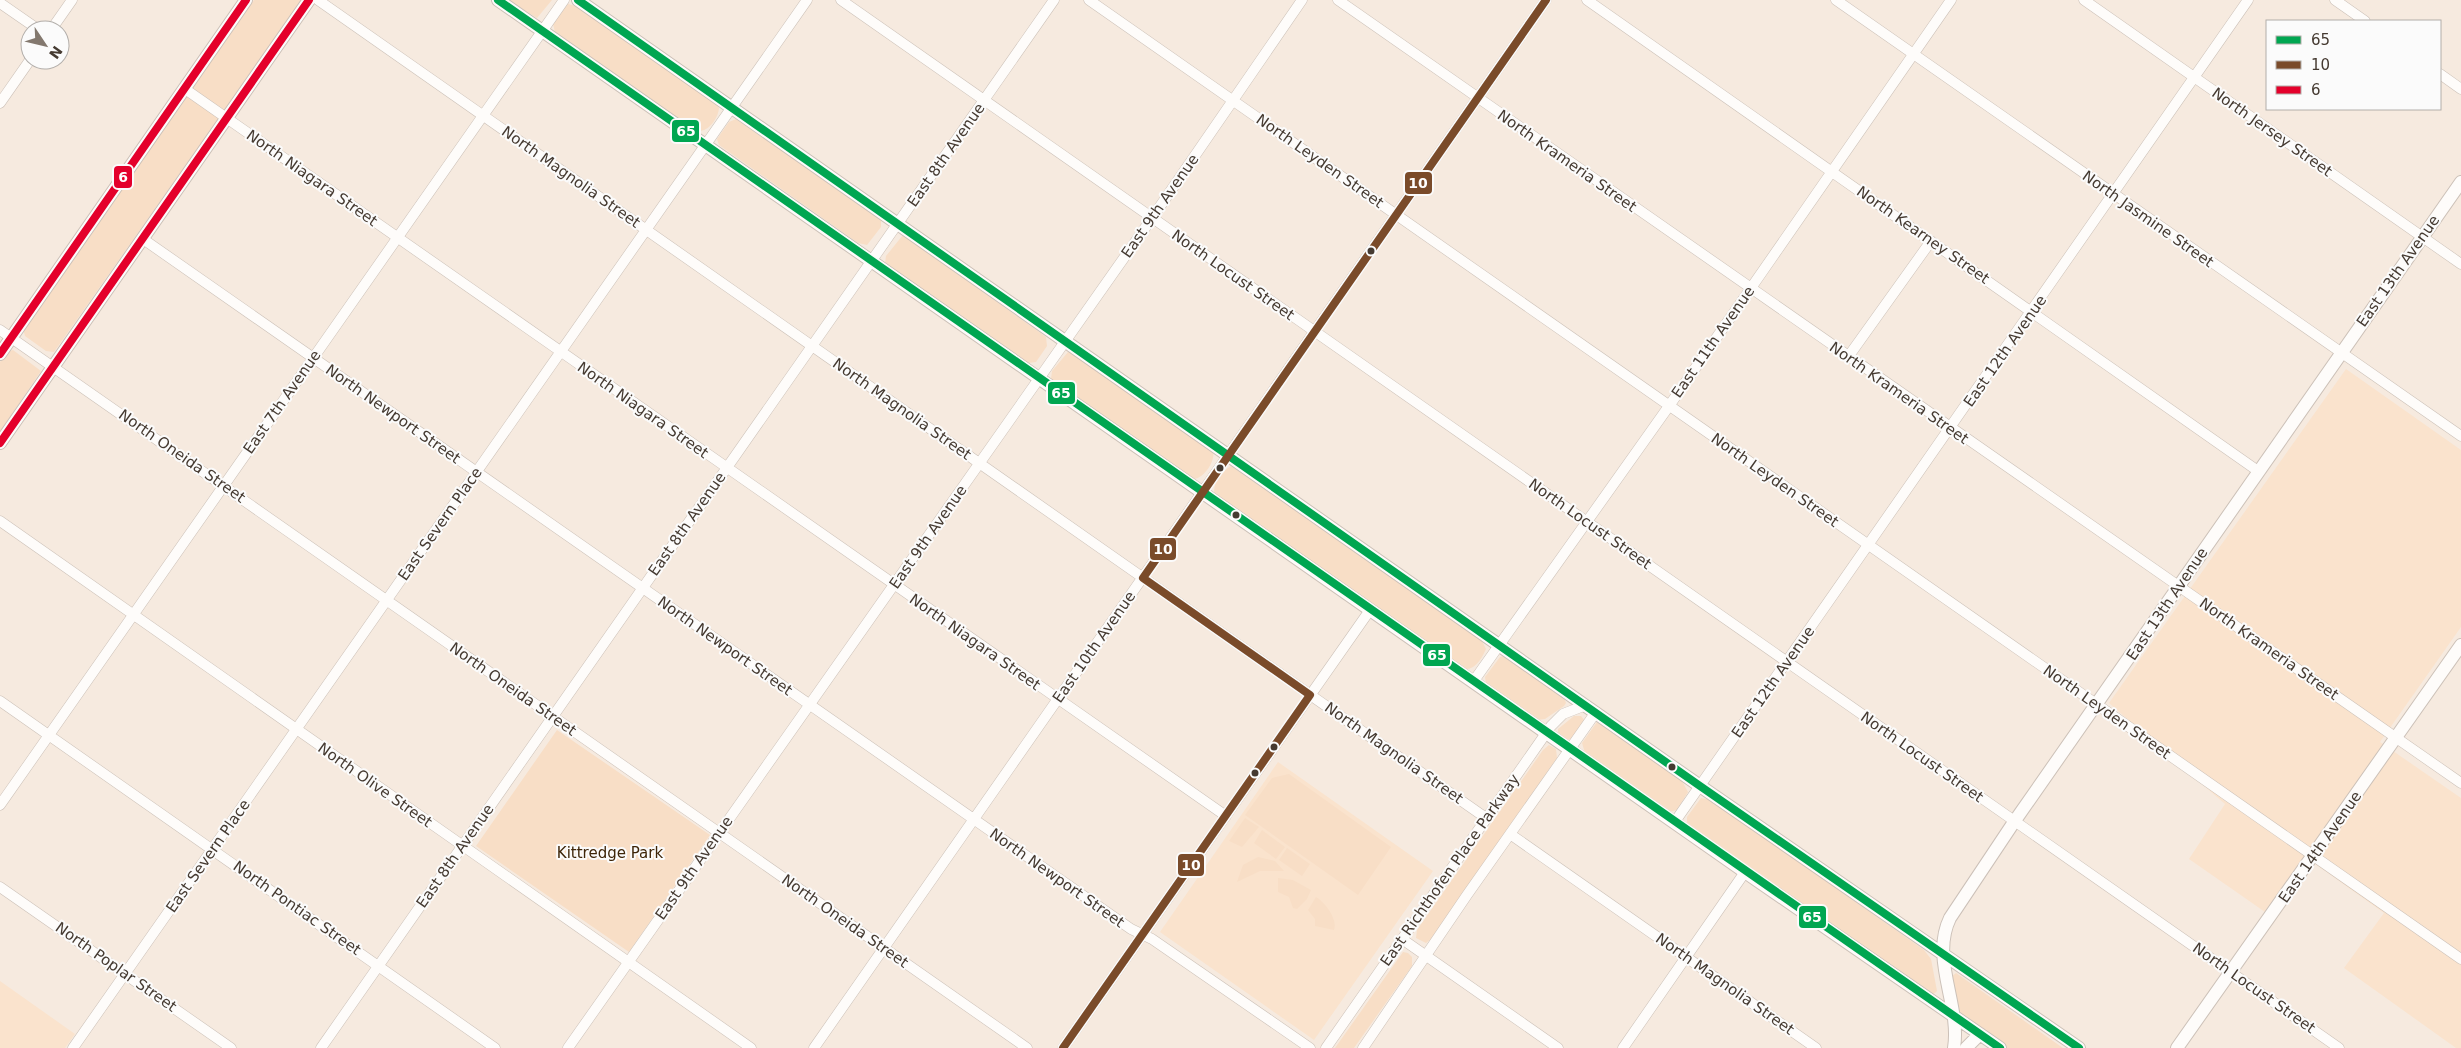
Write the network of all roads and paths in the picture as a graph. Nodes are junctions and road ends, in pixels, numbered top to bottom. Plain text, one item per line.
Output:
1 (72, 0) edge
2 (246, 0) edge
3 (310, 0) edge
4 (318, 0) edge
5 (498, 0) edge
6 (564, 0) edge
7 (578, 0) edge
8 (807, 0) edge
9 (841, 0) edge
10 (1054, 0) edge
11 (1089, 0) edge
12 (1302, 0) edge
13 (1338, 0) edge
14 (1546, 0) edge
15 (1587, 0) edge
16 (1836, 0) edge
17 (1951, 0) edge
18 (2084, 0) edge
19 (2248, 0) edge
20 (2334, 0) edge
21 (0, 3) edge
22 (25, 20) edge
23 (58, 20) edge
24 (2364, 20) edge
25 (542, 31) junction
26 (1913, 54) junction
27 (23, 70) edge
28 (2441, 75) edge
29 (2194, 78) junction
30 (185, 89) junction
31 (2461, 89) edge
32 (1478, 98) junction
33 (984, 100) junction
34 (1234, 100) junction
35 (0, 103) edge
36 (732, 107) junction
37 (483, 116) junction
38 (227, 118) junction
39 (706, 145) junction
40 (1832, 171) junction
41 (2461, 182) edge
42 (2113, 194) junction
43 (1396, 215) junction
44 (1152, 218) junction
45 (898, 224) junction
46 (646, 230) junction
47 (2422, 237) junction
48 (398, 238) junction
49 (143, 239) junction
50 (1931, 240) junction
51 (872, 261) junction
52 (2461, 264) edge
53 (1750, 288) junction
54 (2032, 312) junction
55 (0, 330) edge
56 (1314, 332) junction
57 (11, 337) junction
58 (1066, 340) junction
59 (812, 346) junction
60 (561, 352) junction
61 (2341, 353) junction
62 (0, 354) edge
63 (1848, 357) junction
64 (314, 358) junction
65 (54, 367) junction
66 (1039, 379) junction
67 (1669, 406) junction
68 (1950, 429) junction
69 (2461, 436) edge
70 (0, 444) edge
71 (1228, 455) junction
72 (980, 463) junction
73 (726, 468) junction
74 (2258, 471) junction
75 (476, 473) junction
76 (224, 486) junction
77 (1202, 493) junction
78 (0, 522) edge
79 (1586, 522) junction
80 (1869, 546) junction
81 (1143, 578) junction
82 (894, 585) junction
83 (2179, 587) junction
84 (642, 589) junction
85 (387, 600) junction
86 (1370, 610) junction
87 (134, 614) junction
88 (1499, 645) junction
89 (2461, 645) edge
90 (1787, 662) junction
91 (1473, 682) junction
92 (1310, 695) junction
93 (1058, 700) junction
94 (0, 701) edge
95 (810, 705) junction
96 (2098, 705) junction
97 (1591, 709) junction
98 (553, 716) junction
99 (296, 730) junction
100 (1546, 733) junction
101 (49, 735) junction
102 (2396, 738) junction
103 (1569, 749) junction
104 (2461, 784) edge
105 (1700, 786) junction
106 (0, 805) edge
107 (1226, 816) junction
108 (1486, 818) junction
109 (974, 820) junction
110 (2014, 822) junction
111 (1674, 823) junction
112 (719, 832) junction
113 (1510, 834) junction
114 (462, 846) junction
115 (212, 849) junction
116 (2314, 856) junction
117 (1745, 872) junction
118 (0, 887) edge
119 (1142, 934) junction
120 (1402, 939) junction
121 (884, 948) junction
122 (1943, 952) junction
123 (1425, 955) junction
124 (1686, 957) junction
125 (2461, 959) edge
126 (629, 961) junction
127 (379, 966) junction
128 (2231, 972) junction
129 (125, 974) junction
130 (1954, 1016) junction
131 (1980, 1034) junction
132 (73, 1048) edge
133 (231, 1048) edge
134 (321, 1048) edge
135 (494, 1048) edge
136 (568, 1048) edge
137 (751, 1048) edge
138 (814, 1048) edge
139 (1027, 1048) edge
140 (1063, 1048) edge
141 (1310, 1048) edge
142 (1326, 1048) edge
143 (1363, 1048) edge
144 (1558, 1048) edge
145 (1623, 1048) edge
146 (1816, 1048) edge
147 (1954, 1048) edge
148 (1966, 1048) edge
149 (2000, 1048) edge
150 (2079, 1048) edge
151 (2177, 1048) edge
152 (2339, 1048) edge

1 - 23 street
2 - 30 main road
3 - 38 main road
4 - 37 street, North Magnolia Street
5 - 25 main road
6 - 25 street, East 7th Avenue
7 - 36 main road
8 - 36 street, East Severn Place
9 - 33 street, North Locust Street
10 - 33 street, East 8th Avenue
11 - 34 street, North Leyden Street
12 - 34 street, East 9th Avenue
13 - 32 street, North Krameria Street
14 - 32 street, East 10th Avenue
15 - 40 street, North Kearney Street
16 - 26 street, North Jasmine Street
17 - 26 street, East 11th Avenue
18 - 29 street, North Jersey Street
19 - 29 street, East 12th Avenue
20 - 24 street
21 - 22 street
25 - 37 street, East 7th Avenue
25 - 39 main road
26 - 40 street, East 11th Avenue
26 - 42 street, North Jasmine Street
27 - 35 street
28 - 31 street
29 - 42 street, East 12th Avenue
29 - 47 street, North Jersey Street
30 - 38 street, North Niagara Street
30 - 57 main road
32 - 43 street, East 10th Avenue
32 - 53 street, North Krameria Street
33 - 44 street, North Locust Street
33 - 45 street, East 8th Avenue
34 - 43 street, North Leyden Street
34 - 44 street, East 9th Avenue
36 - 39 street, East Severn Place
36 - 45 main road
37 - 46 street, North Magnolia Street
37 - 48 street, East 7th Avenue
38 - 48 street, North Niagara Street
38 - 49 main road
39 - 46 street, East Severn Place
39 - 51 main road
40 - 50 street, North Kearney Street
40 - 53 street, East 11th Avenue
41 - 47 main road, East 13th Avenue
42 - 54 street, East 12th Avenue
42 - 61 street, North Jasmine Street
43 - 56 street, East 10th Avenue
43 - 67 street, North Leyden Street
44 - 56 street, North Locust Street
44 - 58 street, East 9th Avenue
45 - 51 street, East 8th Avenue
45 - 58 main road
46 - 59 street, North Magnolia Street
46 - 60 street, East Severn Place
47 - 52 street, North Jersey Street
47 - 61 main road, East 13th Avenue
48 - 60 street, North Niagara Street
48 - 64 street, East 7th Avenue
49 - 64 street, North Newport Street
49 - 65 main road
50 - 54 street, North Kearney Street
50 - 63 street
51 - 59 street, East 8th Avenue
51 - 66 main road
53 - 63 street, North Krameria Street
53 - 67 street, East 11th Avenue
54 - 68 street, East 12th Avenue
54 - 74 street, North Kearney Street
55 - 57 street, North Oneida Street
56 - 71 street, East 10th Avenue
56 - 79 street, North Locust Street
57 - 62 main road
57 - 65 street, North Oneida Street
58 - 66 street, East 9th Avenue
58 - 71 main road
59 - 72 street, North Magnolia Street
59 - 73 street, East 8th Avenue
60 - 73 street, North Niagara Street
60 - 75 street, East Severn Place
61 - 69 street, North Jasmine Street
61 - 74 main road, East 13th Avenue
63 - 68 street, North Krameria Street
64 - 75 street, North Newport Street
64 - 76 street, East 7th Avenue
65 - 70 main road
65 - 76 street, North Oneida Street
66 - 72 street, East 9th Avenue
66 - 77 main road
67 - 79 street, East 11th Avenue
67 - 80 street, North Leyden Street
68 - 80 street, East 12th Avenue
68 - 83 street, North Krameria Street
71 - 77 street, East 10th Avenue
71 - 88 main road
72 - 81 street, North Magnolia Street
72 - 82 street, East 9th Avenue
73 - 82 street, North Niagara Street
73 - 84 street, East 8th Avenue
74 - 83 main road, East 13th Avenue
75 - 84 street, North Newport Street
75 - 85 street, East Severn Place
76 - 85 street, North Oneida Street
76 - 87 street, East 7th Avenue
77 - 81 street, East 10th Avenue
77 - 86 main road
78 - 87 street, North Olive Street
79 - 88 street, East 11th Avenue
79 - 90 street, North Locust Street
80 - 90 street, East 12th Avenue
80 - 96 street, North Leyden Street
81 - 92 street, North Magnolia Street
81 - 93 street, East 10th Avenue
82 - 93 street, North Niagara Street
82 - 95 street, East 9th Avenue
83 - 96 main road, East 13th Avenue
83 - 102 street, North Krameria Street
84 - 95 street, North Newport Street
84 - 98 street, East 8th Avenue
85 - 98 street, North Oneida Street
85 - 99 street, East Severn Place
86 - 91 main road
86 - 92 street
87 - 99 street, North Olive Street
87 - 101 street, East 7th Avenue
88 - 91 street, East 11th Avenue
88 - 97 main road
89 - 102 main road, East 14th Avenue
90 - 105 street, East 12th Avenue
90 - 110 street, North Locust Street
91 - 100 main road
92 - 107 street
92 - 108 street, North Magnolia Street
93 - 107 street, North Niagara Street
93 - 109 street, East 10th Avenue
94 - 101 street, North Pontiac Street
95 - 109 street, North Newport Street
95 - 112 street, East 9th Avenue
96 - 110 main road, East 13th Avenue
96 - 116 street, North Leyden Street
97 - 100 street, East Richthofen Place Parkway
97 - 103 street, East Richthofen Place Parkway
97 - 105 main road
98 - 112 street, North Oneida Street
98 - 114 street, East 8th Avenue
99 - 114 street, North Olive Street
99 - 115 street, East Severn Place
100 - 103 main road
100 - 108 street, East Richthofen Place Parkway
101 - 106 street, East 7th Avenue
101 - 115 street, North Pontiac Street
102 - 104 street, North Krameria Street
102 - 116 main road, East 14th Avenue
103 - 111 main road
103 - 113 street, East Richthofen Place Parkway
105 - 111 street, East 12th Avenue
105 - 122 main road
107 - 119 street
108 - 120 street, East Richthofen Place Parkway
109 - 119 street, North Newport Street
109 - 121 street, East 10th Avenue
110 - 122 main road, East 13th Avenue
110 - 128 street, North Locust Street
111 - 117 main road
112 - 121 street, North Oneida Street
112 - 126 street, East 9th Avenue
113 - 123 street, East Richthofen Place Parkway
113 - 124 street, North Magnolia Street
114 - 126 street, North Olive Street
114 - 127 street, East 8th Avenue
115 - 127 street, North Pontiac Street
115 - 129 street, East Severn Place
116 - 125 street, North Leyden Street
116 - 128 main road, East 14th Avenue
117 - 124 street
117 - 130 main road
118 - 129 street, North Poplar Street
119 - 140 street
119 - 141 street, North Newport Street
120 - 123 street
120 - 142 street, East Richthofen Place Parkway
121 - 138 street, East 10th Avenue
121 - 139 street, North Oneida Street
122 - 130 main road, East 13th Avenue
122 - 150 main road
123 - 143 street, East Richthofen Place Parkway
123 - 144 street
124 - 145 street
124 - 146 street, North Magnolia Street
126 - 136 street, East 9th Avenue
126 - 137 street, North Olive Street
127 - 134 street, East 8th Avenue
127 - 135 street, North Pontiac Street
128 - 151 main road, East 14th Avenue
128 - 152 street, North Locust Street
129 - 132 street, East Severn Place
129 - 133 street, North Poplar Street
130 - 131 main road
130 - 147 main road, East 13th Avenue
131 - 148 main road
131 - 149 main road

